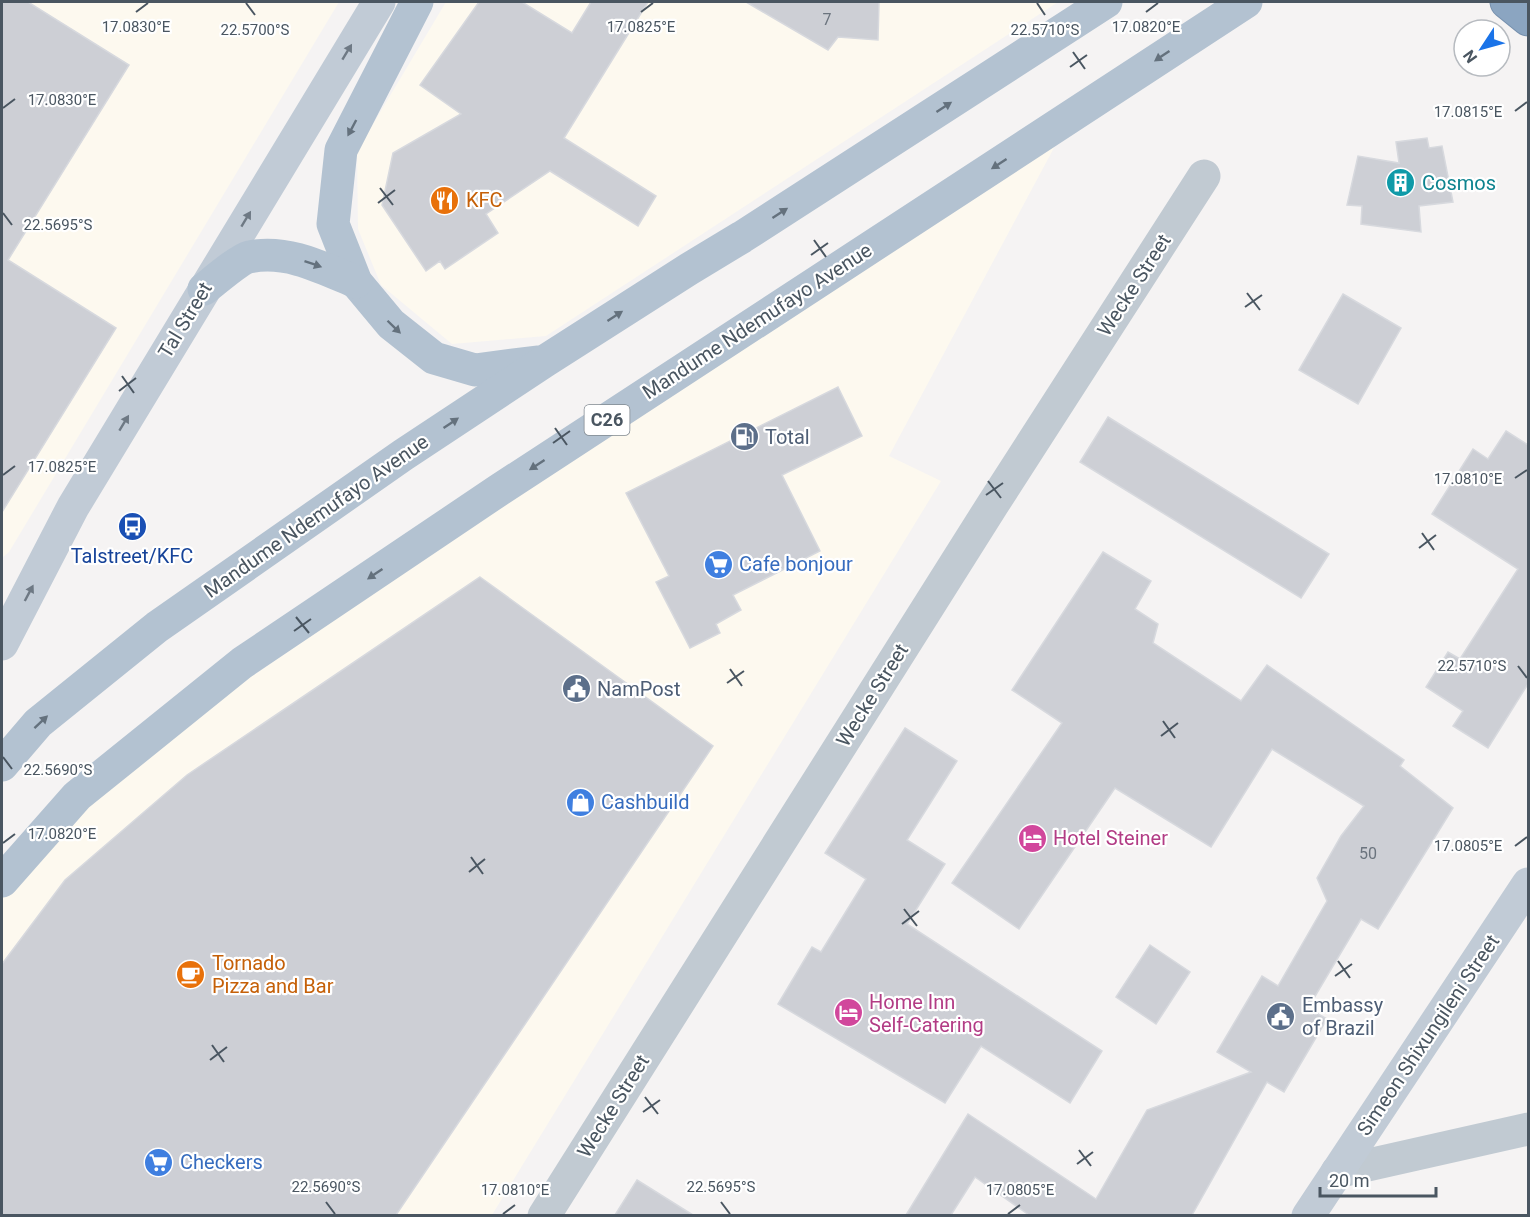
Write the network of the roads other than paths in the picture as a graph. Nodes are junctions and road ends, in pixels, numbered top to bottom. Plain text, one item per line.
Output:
1 (379, 2) edge
2 (417, 2) edge
3 (1106, 2) edge
4 (1246, 2) edge
5 (1507, 2) edge
6 (1528, 19) edge
7 (1204, 176) dead end
8 (356, 282) junction
9 (204, 289) junction
10 (545, 361) junction
11 (2, 644) edge
12 (2, 765) edge
13 (2, 881) edge
14 (1528, 884) edge
15 (1528, 1129) edge
16 (1337, 1172) junction
17 (544, 1215) edge
18 (1308, 1215) edge

9 -> 1 street, Tal Street
2 -> 8 main road
10 -> 3 main road, Mandume Ndemufayo Avenue
4 -> 13 main road, Mandume Ndemufayo Avenue / C26
5 - 6 highway
7 - 17 street, Wecke Street
9 -> 8 main road
8 -> 10 main road
11 -> 9 street, Tal Street
12 -> 10 main road, Mandume Ndemufayo Avenue
14 - 16 street, Simeon Shixungileni Street
15 - 16 street
16 - 18 street, Simeon Shixungileni Street

